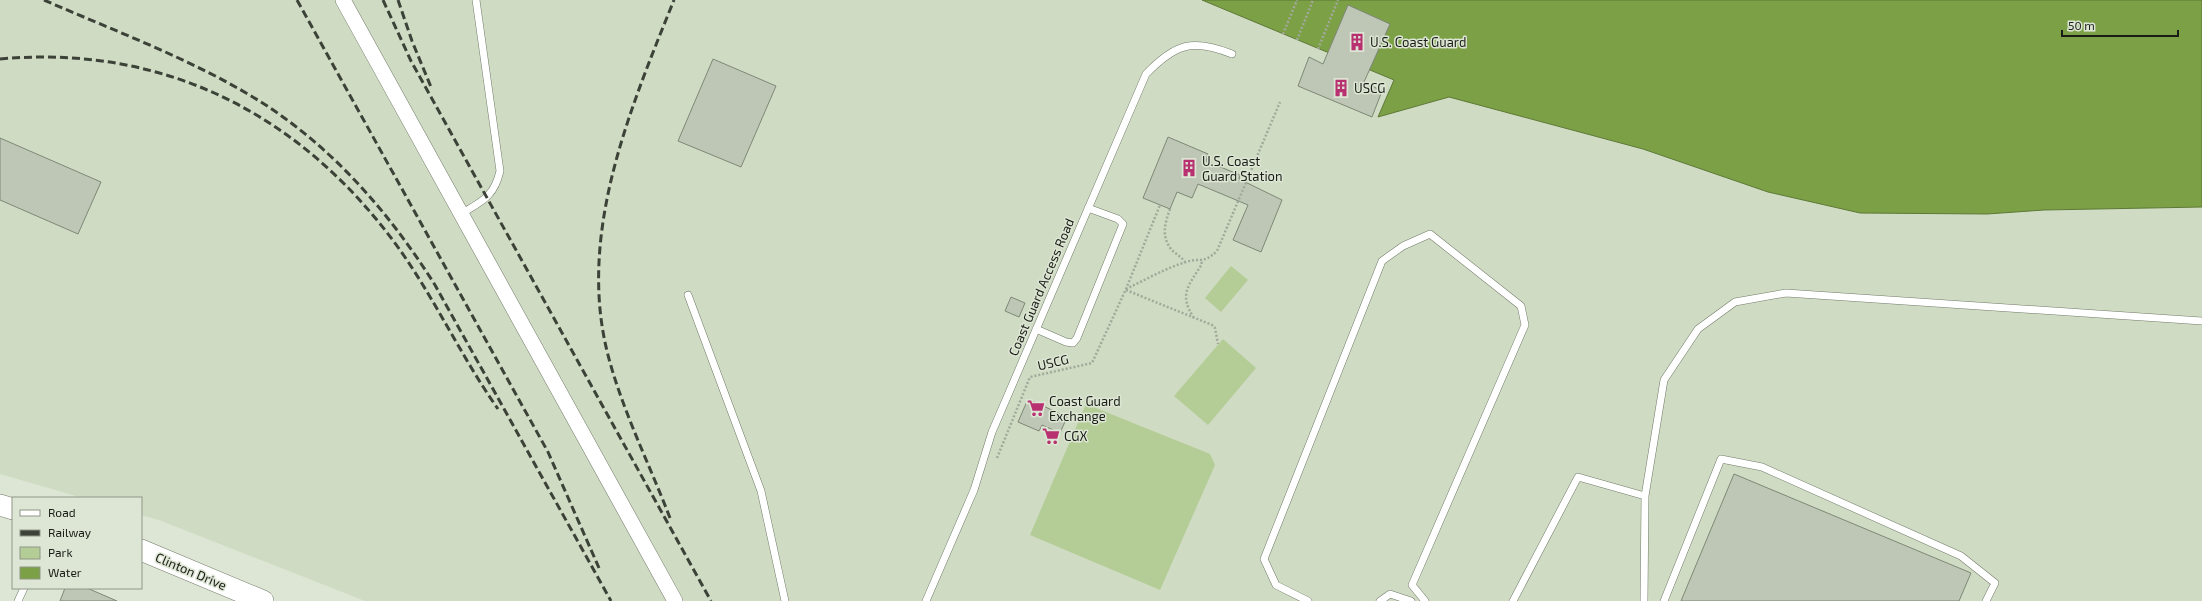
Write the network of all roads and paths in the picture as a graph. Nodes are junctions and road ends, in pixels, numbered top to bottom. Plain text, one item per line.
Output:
1 (476, 0) edge
2 (1297, 0) edge
3 (1313, 0) edge
4 (1338, 0) edge
5 (345, 1) edge
6 (1283, 34) dead end
7 (1298, 40) dead end
8 (1318, 49) dead end
9 (1232, 54) dead end
10 (1280, 102) dead end
11 (1160, 205) dead end
12 (1088, 208) junction
13 (1170, 209) dead end
14 (462, 214) junction
15 (1201, 261) junction
16 (1185, 262) junction
17 (1126, 289) junction
18 (688, 295) dead end
19 (1194, 318) junction
20 (2202, 321) edge
21 (1036, 330) junction
22 (1218, 344) dead end
23 (995, 464) dead end
24 (1646, 496) junction
25 (142, 550) edge
26 (24, 589) edge
27 (18, 601) edge
28 (263, 601) edge
29 (675, 601) edge
30 (784, 601) edge
31 (926, 601) edge
32 (1308, 601) edge
33 (1380, 601) edge
34 (1410, 601) edge
35 (1425, 601) edge
36 (1513, 601) edge
37 (1644, 601) edge
38 (1664, 601) edge
39 (1986, 601) edge

1 - 14 lane
2 - 6 path
3 - 7 path
4 - 8 path
5 - 14 street
9 - 12 lane, Coast Guard Access Road
10 - 15 path
11 - 17 path, USCG
12 - 21 lane, Coast Guard Access Road
12 - 21 lane
13 - 16 path
14 - 29 street
15 - 16 path
15 - 19 path
16 - 17 path
17 - 19 path
17 - 23 path, USCG
18 - 30 lane
19 - 22 path
20 - 24 lane
21 - 31 lane, Coast Guard Access Road
24 - 36 lane
24 - 37 lane
25 - 28 main road, Clinton Drive
26 - 27 lane
32 - 35 lane
33 - 34 lane
38 - 39 lane

